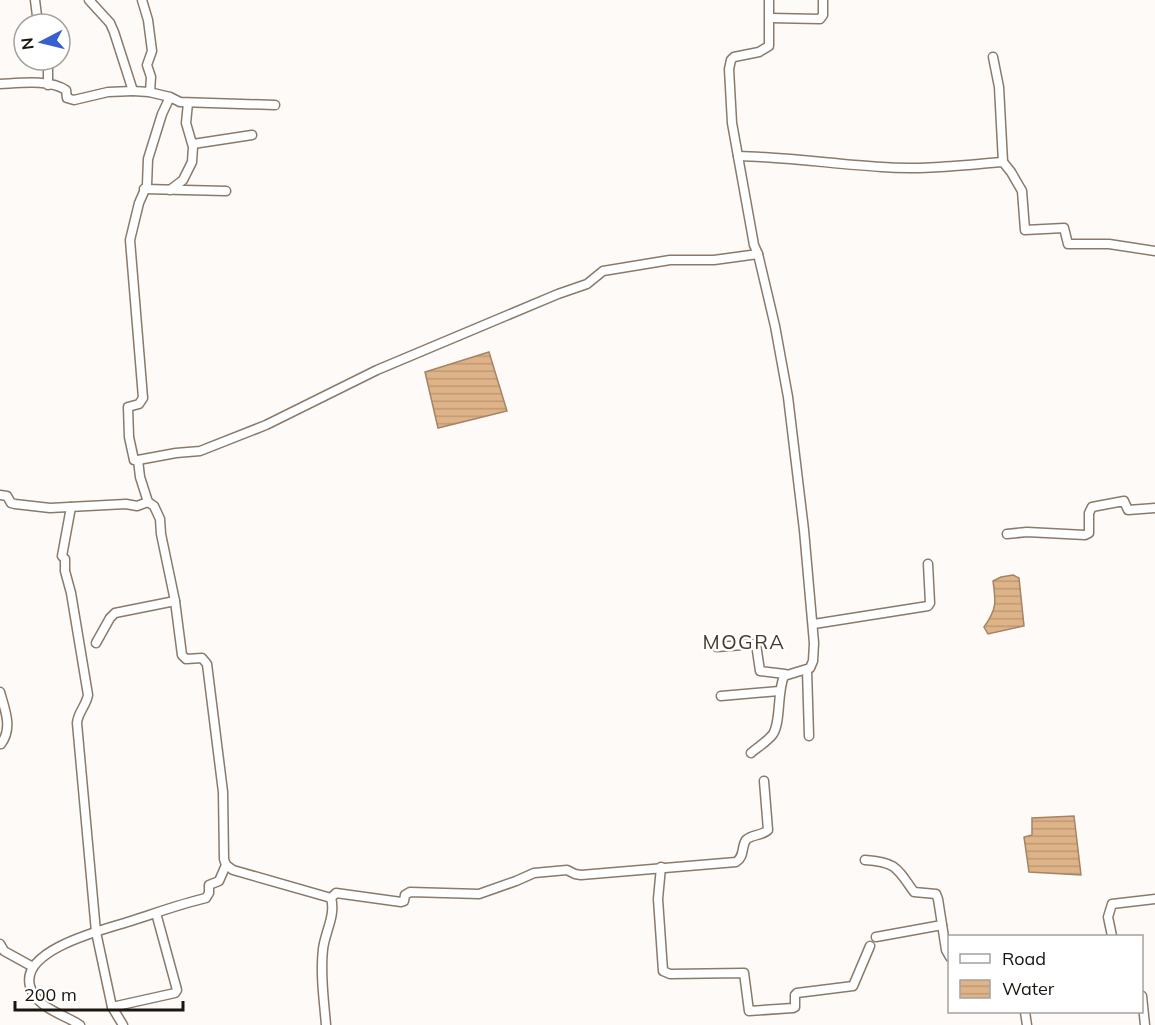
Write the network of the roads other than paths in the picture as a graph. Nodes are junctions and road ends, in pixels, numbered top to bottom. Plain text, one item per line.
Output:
1 (89, 0) edge
2 (142, 0) edge
3 (770, 0) edge
4 (822, 0) edge
5 (770, 18) junction
6 (993, 57) dead end
7 (48, 72) edge
8 (0, 84) edge
9 (48, 85) junction
10 (143, 91) junction
11 (170, 97) junction
12 (188, 103) junction
13 (275, 105) dead end
14 (252, 135) dead end
15 (193, 144) junction
16 (738, 156) junction
17 (1003, 162) junction
18 (144, 189) junction
19 (170, 190) junction
20 (225, 191) dead end
21 (1155, 251) edge
22 (758, 254) junction
23 (138, 460) junction
24 (0, 495) edge
25 (148, 502) junction
26 (71, 507) junction
27 (1155, 508) edge
28 (1007, 534) dead end
29 (928, 564) dead end
30 (175, 601) junction
31 (814, 624) junction
32 (96, 642) dead end
33 (717, 647) dead end
34 (807, 670) junction
35 (785, 674) junction
36 (779, 691) junction
37 (0, 692) edge
38 (721, 696) dead end
39 (1, 702) edge
40 (809, 736) dead end
41 (1, 744) edge
42 (751, 753) dead end
43 (764, 781) dead end
44 (865, 860) dead end
45 (226, 866) junction
46 (661, 867) junction
47 (332, 898) junction
48 (1155, 898) edge
49 (156, 913) junction
50 (942, 925) junction
51 (96, 932) junction
52 (1112, 935) edge
53 (876, 937) dead end
54 (870, 946) dead end
55 (2, 948) edge
56 (948, 949) edge
57 (33, 967) junction
58 (1143, 1006) edge
59 (112, 1007) junction
60 (80, 1025) edge
61 (123, 1025) edge
62 (326, 1025) edge
63 (1145, 1025) edge

1 - 10 street
2 - 10 street
3 - 5 street
4 - 5 street
5 - 16 street
6 - 17 street
7 - 9 street
8 - 9 street
9 - 10 street
10 - 11 street
11 - 12 street
11 - 18 street
12 - 13 street
12 - 15 street
14 - 15 street
15 - 19 street
16 - 17 street
16 - 22 street
17 - 21 street
18 - 19 street
18 - 23 street
19 - 20 street
22 - 23 street
22 - 31 street
23 - 25 street
24 - 26 street
25 - 26 street
25 - 30 street
26 - 51 street
27 - 28 street
29 - 31 street
30 - 32 street
30 - 45 street
31 - 34 street
33 - 35 street
34 - 35 street
34 - 40 street
35 - 36 street
36 - 38 street
36 - 42 street
37 - 39 street
39 - 41 street
43 - 46 street
44 - 50 street
45 - 47 street
45 - 49 street
46 - 47 street
46 - 54 street
47 - 62 street
48 - 52 street
49 - 51 street
49 - 59 street
50 - 53 street
50 - 56 street
51 - 57 street
51 - 59 street
55 - 57 street
57 - 60 street
58 - 63 street
59 - 61 street

